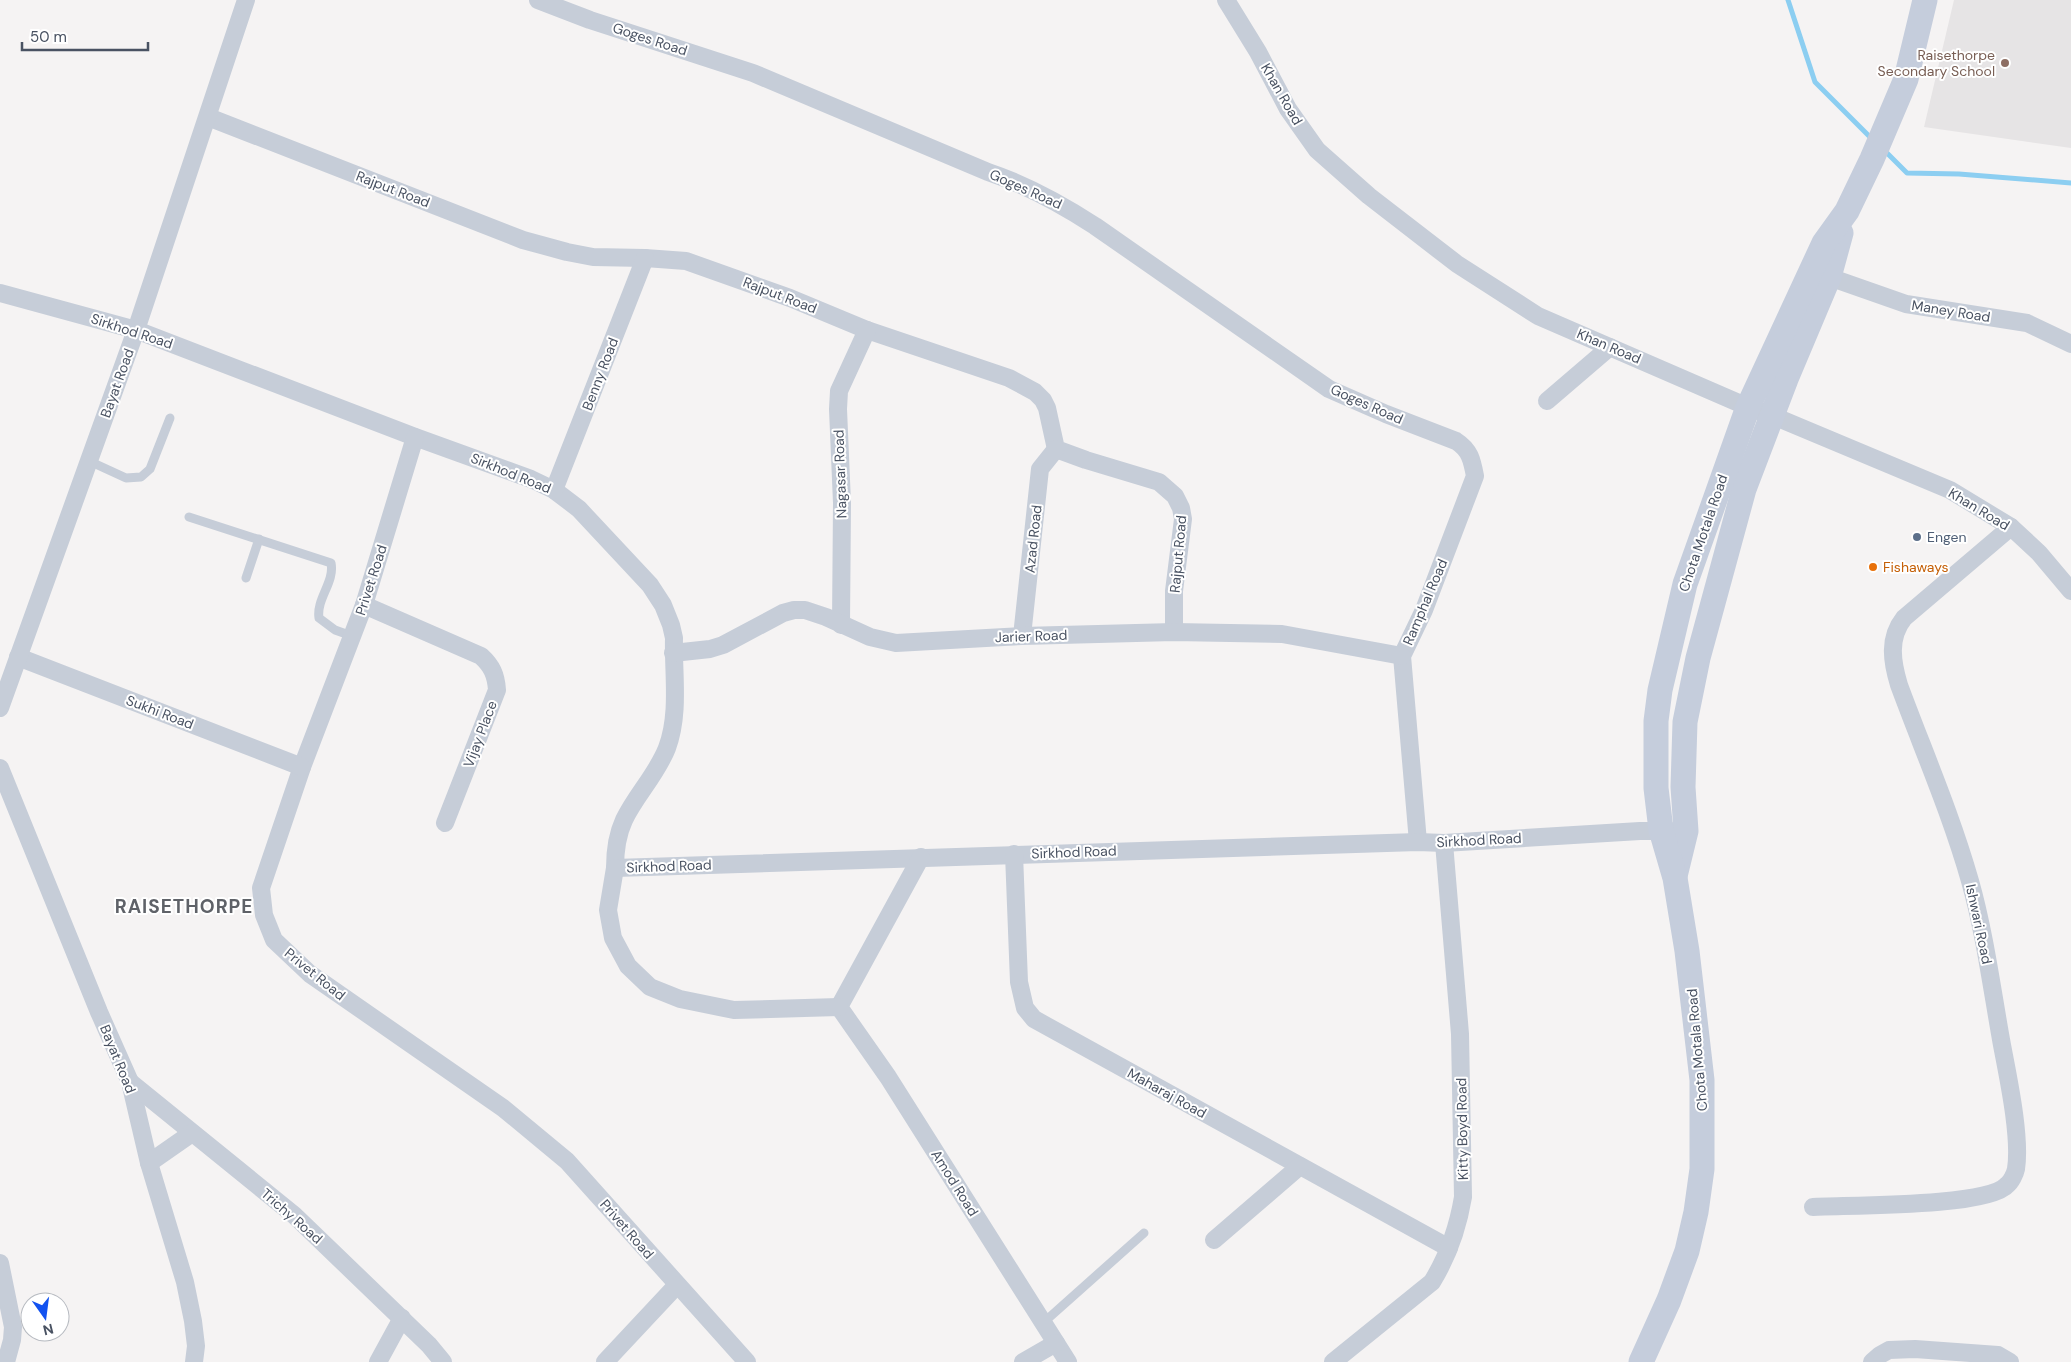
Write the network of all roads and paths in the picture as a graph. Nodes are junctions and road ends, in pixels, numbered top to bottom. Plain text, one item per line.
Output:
1 (246, 0) edge
2 (538, 0) edge
3 (1226, 0) edge
4 (1925, 0) edge
5 (208, 117) junction
6 (1847, 211) junction
7 (645, 258) junction
8 (1829, 277) junction
9 (0, 293) edge
10 (136, 330) junction
11 (866, 330) junction
12 (2071, 344) edge
13 (1610, 347) junction
14 (1547, 401) dead end
15 (1748, 407) junction
16 (1773, 416) junction
17 (170, 418) dead end
18 (415, 437) junction
19 (1056, 449) junction
20 (1470, 456) joint
21 (89, 461) junction
22 (554, 490) junction
23 (189, 517) dead end
24 (2011, 527) junction
25 (259, 539) junction
26 (246, 578) dead end
27 (2071, 591) edge
28 (364, 605) junction
29 (841, 625) junction
30 (1174, 632) junction
31 (352, 636) junction
32 (1022, 636) junction
33 (673, 653) junction
34 (18, 656) junction
35 (1402, 656) junction
36 (0, 708) edge
37 (302, 767) junction
38 (0, 768) edge
39 (445, 823) dead end
40 (1661, 830) junction
41 (1686, 831) junction
42 (1418, 842) junction
43 (1444, 843) junction
44 (1014, 854) junction
45 (921, 857) junction
46 (614, 868) junction
47 (1675, 878) junction
48 (839, 1007) junction
49 (130, 1082) junction
50 (192, 1133) junction
51 (149, 1163) junction
52 (1300, 1166) junction
53 (1813, 1206) dead end
54 (1144, 1233) dead end
55 (1214, 1240) dead end
56 (1449, 1248) junction
57 (0, 1262) edge
58 (677, 1286) junction
59 (402, 1318) junction
60 (1044, 1323) junction
61 (1056, 1343) junction
62 (6, 1362) edge
63 (194, 1362) edge
64 (378, 1362) edge
65 (443, 1362) edge
66 (605, 1362) edge
67 (747, 1362) edge
68 (1023, 1362) edge
69 (1068, 1362) edge
70 (1333, 1362) edge
71 (1641, 1362) edge
72 (1872, 1362) edge
73 (2010, 1362) edge

1 - 5 street, Bayat Road
2 - 20 street, Goges Road
3 - 13 street, Khan Road
4 - 6 street, Chota Motala Road
5 - 7 street, Rajput Road
5 - 10 street, Bayat Road
6 - 8 street, Chota Motala Road
6 - 15 street, Chota Motala Road
7 - 11 street, Rajput Road
7 - 22 street, Benny Road
8 - 12 street, Maney Road
8 - 16 street, Chota Motala Road
9 - 10 street, Sirkhod Road
10 - 18 street, Sirkhod Road
10 - 21 street, Bayat Road
11 - 19 street, Rajput Road
11 - 29 street, Nagasar Road
13 - 14 street
13 - 15 street, Khan Road
15 - 16 street, Khan Road
15 - 40 street, Chota Motala Road
16 - 24 street, Khan Road
16 - 41 street, Chota Motala Road
17 - 21 lane
18 - 22 street, Sirkhod Road
18 - 28 street, Privet Road
19 - 30 street, Rajput Road
19 - 32 street, Azad Road
20 - 35 street, Ramphal Road
21 - 34 street, Bayat Road
22 - 33 street, Sirkhod Road
23 - 25 lane
24 - 27 street, Khan Road
24 - 53 street, Ishwari Road
25 - 26 lane
25 - 31 lane
28 - 31 street, Privet Road
28 - 39 street, Vijay Place
29 - 32 street, Jarier Road
29 - 33 street, Jarier Road
30 - 32 street, Jarier Road
30 - 35 street, Jarier Road
31 - 37 street, Privet Road
33 - 46 street, Sirkhod Road
34 - 36 street, Bayat Road
34 - 37 street, Sukhi Road
35 - 42 street, Ramphal Road
37 - 58 street, Privet Road
38 - 49 street, Bayat Road
40 - 41 street, Sirkhod Road
40 - 43 street, Sirkhod Road
40 - 47 street, Chota Motala Road
41 - 47 street, Chota Motala Road
42 - 43 street, Sirkhod Road
42 - 44 street, Sirkhod Road
43 - 56 street, Kitty Boyd Road
44 - 45 street, Sirkhod Road
44 - 52 street, Maharaj Road
45 - 46 street, Sirkhod Road
45 - 48 street
46 - 48 street
47 - 71 street, Chota Motala Road
48 - 60 street, Amod Road
49 - 50 street, Trichy Road
49 - 51 street, Bayat Road
50 - 51 street
50 - 59 street, Trichy Road
51 - 63 street, Bayat Road
52 - 55 street
52 - 56 street, Maharaj Road
54 - 60 lane
56 - 70 street, Kitty Boyd Road
57 - 62 street
58 - 66 street
58 - 67 street, Privet Road
59 - 64 street
59 - 65 street, Trichy Road
60 - 61 street, Amod Road
61 - 68 street
61 - 69 street, Amod Road
72 - 73 street

